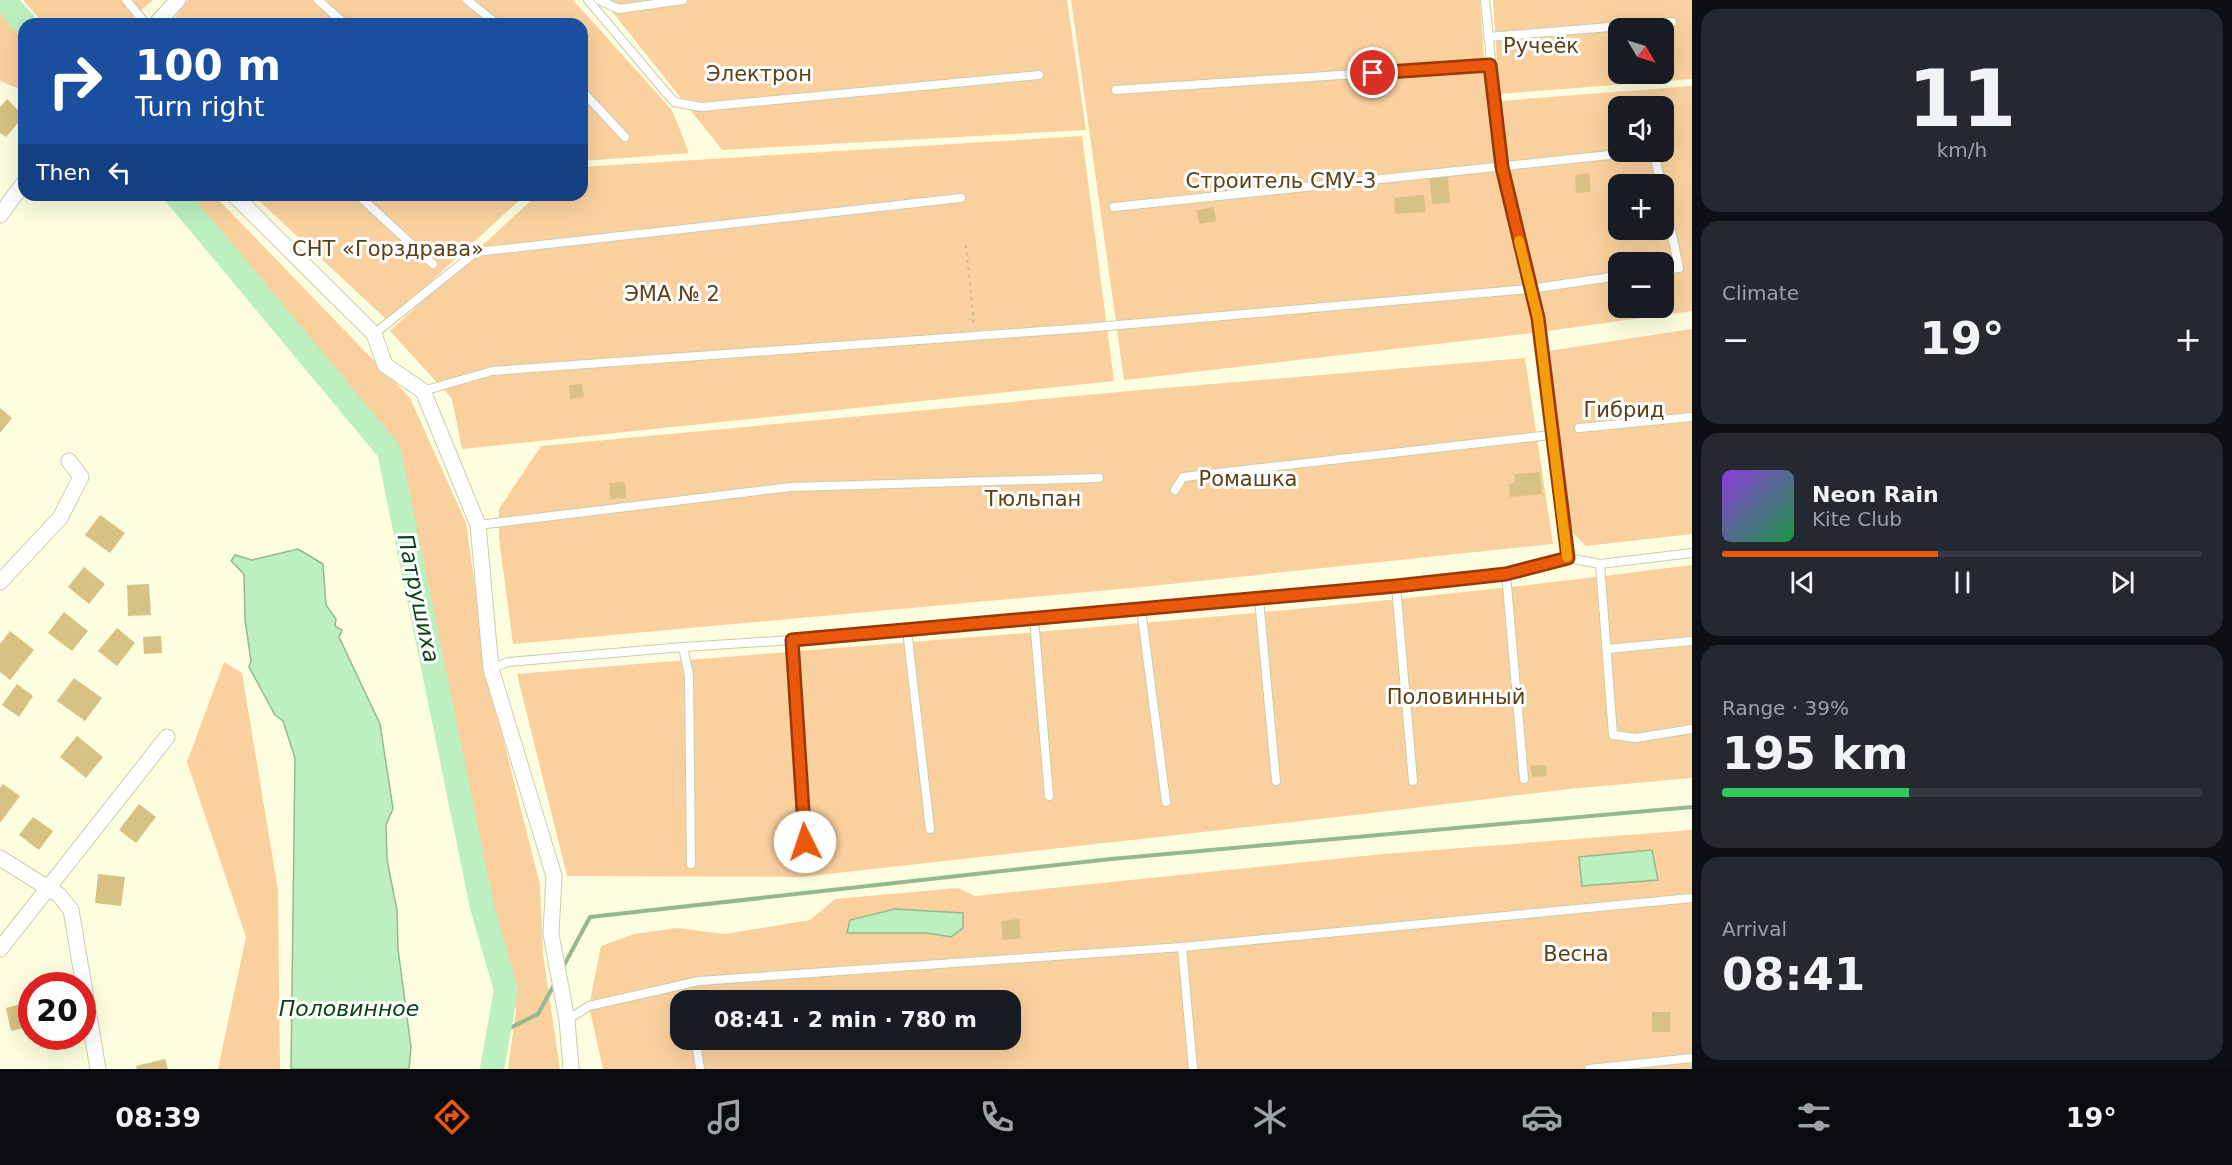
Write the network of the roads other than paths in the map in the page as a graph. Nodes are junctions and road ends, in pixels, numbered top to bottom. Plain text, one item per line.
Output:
1 (128, 0) edge
2 (178, 0) edge
3 (318, 0) edge
4 (467, 0) edge
5 (588, 0) edge
6 (599, 0) edge
7 (683, 0) edge
8 (1485, 0) edge
9 (139, 18) edge
10 (165, 18) edge
11 (338, 18) edge
12 (490, 18) edge
13 (1608, 27) edge
14 (1488, 37) junction
15 (1490, 65) junction
16 (1039, 75) dead end
17 (1116, 90) dead end
18 (588, 98) edge
19 (626, 137) dead end
20 (1608, 155) edge
21 (1502, 167) junction
22 (18, 191) edge
23 (962, 198) dead end
24 (240, 201) edge
25 (365, 201) edge
26 (1114, 207) dead end
27 (0, 215) edge
28 (1672, 240) edge
29 (433, 264) dead end
30 (1674, 269) edge
31 (1608, 277) edge
32 (1530, 289) junction
33 (374, 334) junction
34 (423, 391) junction
35 (1692, 417) edge
36 (1579, 428) dead end
37 (1550, 435) junction
38 (69, 461) dead end
39 (1099, 478) dead end
40 (1175, 490) dead end
41 (477, 525) junction
42 (1692, 553) edge
43 (1568, 558) junction
44 (1600, 564) junction
45 (1506, 574) junction
46 (0, 582) edge
47 (1396, 586) junction
48 (1259, 599) junction
49 (1141, 609) junction
50 (1034, 620) junction
51 (907, 630) junction
52 (792, 640) junction
53 (1692, 641) edge
54 (683, 647) junction
55 (1607, 649) junction
56 (491, 669) junction
57 (1692, 729) edge
58 (167, 738) dead end
59 (1524, 779) dead end
60 (1276, 781) dead end
61 (1413, 781) dead end
62 (1049, 796) dead end
63 (1166, 802) dead end
64 (930, 829) dead end
65 (805, 842) dead end
66 (0, 858) edge
67 (691, 864) dead end
68 (49, 888) junction
69 (1692, 898) edge
70 (1182, 947) junction
71 (0, 949) edge
72 (567, 1020) junction
73 (697, 1050) dead end
74 (1692, 1058) edge
75 (98, 1069) edge
76 (571, 1069) edge
77 (700, 1069) edge
78 (1193, 1069) edge
79 (1589, 1069) edge

1 - 9 lane
2 - 10 street
3 - 11 lane
4 - 12 lane
5 - 16 lane
6 - 7 lane
8 - 14 lane
13 - 14 lane
14 - 15 lane
15 - 17 lane
15 - 21 lane
18 - 19 lane
20 - 21 lane
21 - 26 lane
21 - 32 lane
22 - 27 street
23 - 33 lane
24 - 33 street
25 - 29 lane
28 - 30 lane
31 - 32 lane
32 - 34 lane
32 - 37 lane
33 - 34 street
34 - 41 street
35 - 36 lane
37 - 40 lane
37 - 43 lane
38 - 46 street
39 - 41 lane
41 - 56 street
42 - 44 lane
43 - 44 lane
43 - 45 lane
44 - 55 lane
45 - 47 lane
45 - 59 lane
47 - 48 lane
47 - 61 lane
48 - 49 lane
48 - 60 lane
49 - 50 lane
49 - 63 lane
50 - 51 lane
50 - 62 lane
51 - 52 lane
51 - 64 lane
52 - 54 lane
52 - 65 lane
53 - 55 lane
54 - 56 lane
54 - 67 lane
55 - 57 lane
56 - 72 street
58 - 68 street
66 - 68 street
68 - 71 street
68 - 75 street
69 - 70 lane
70 - 72 lane
70 - 78 lane
72 - 76 street
73 - 77 lane
74 - 79 lane

